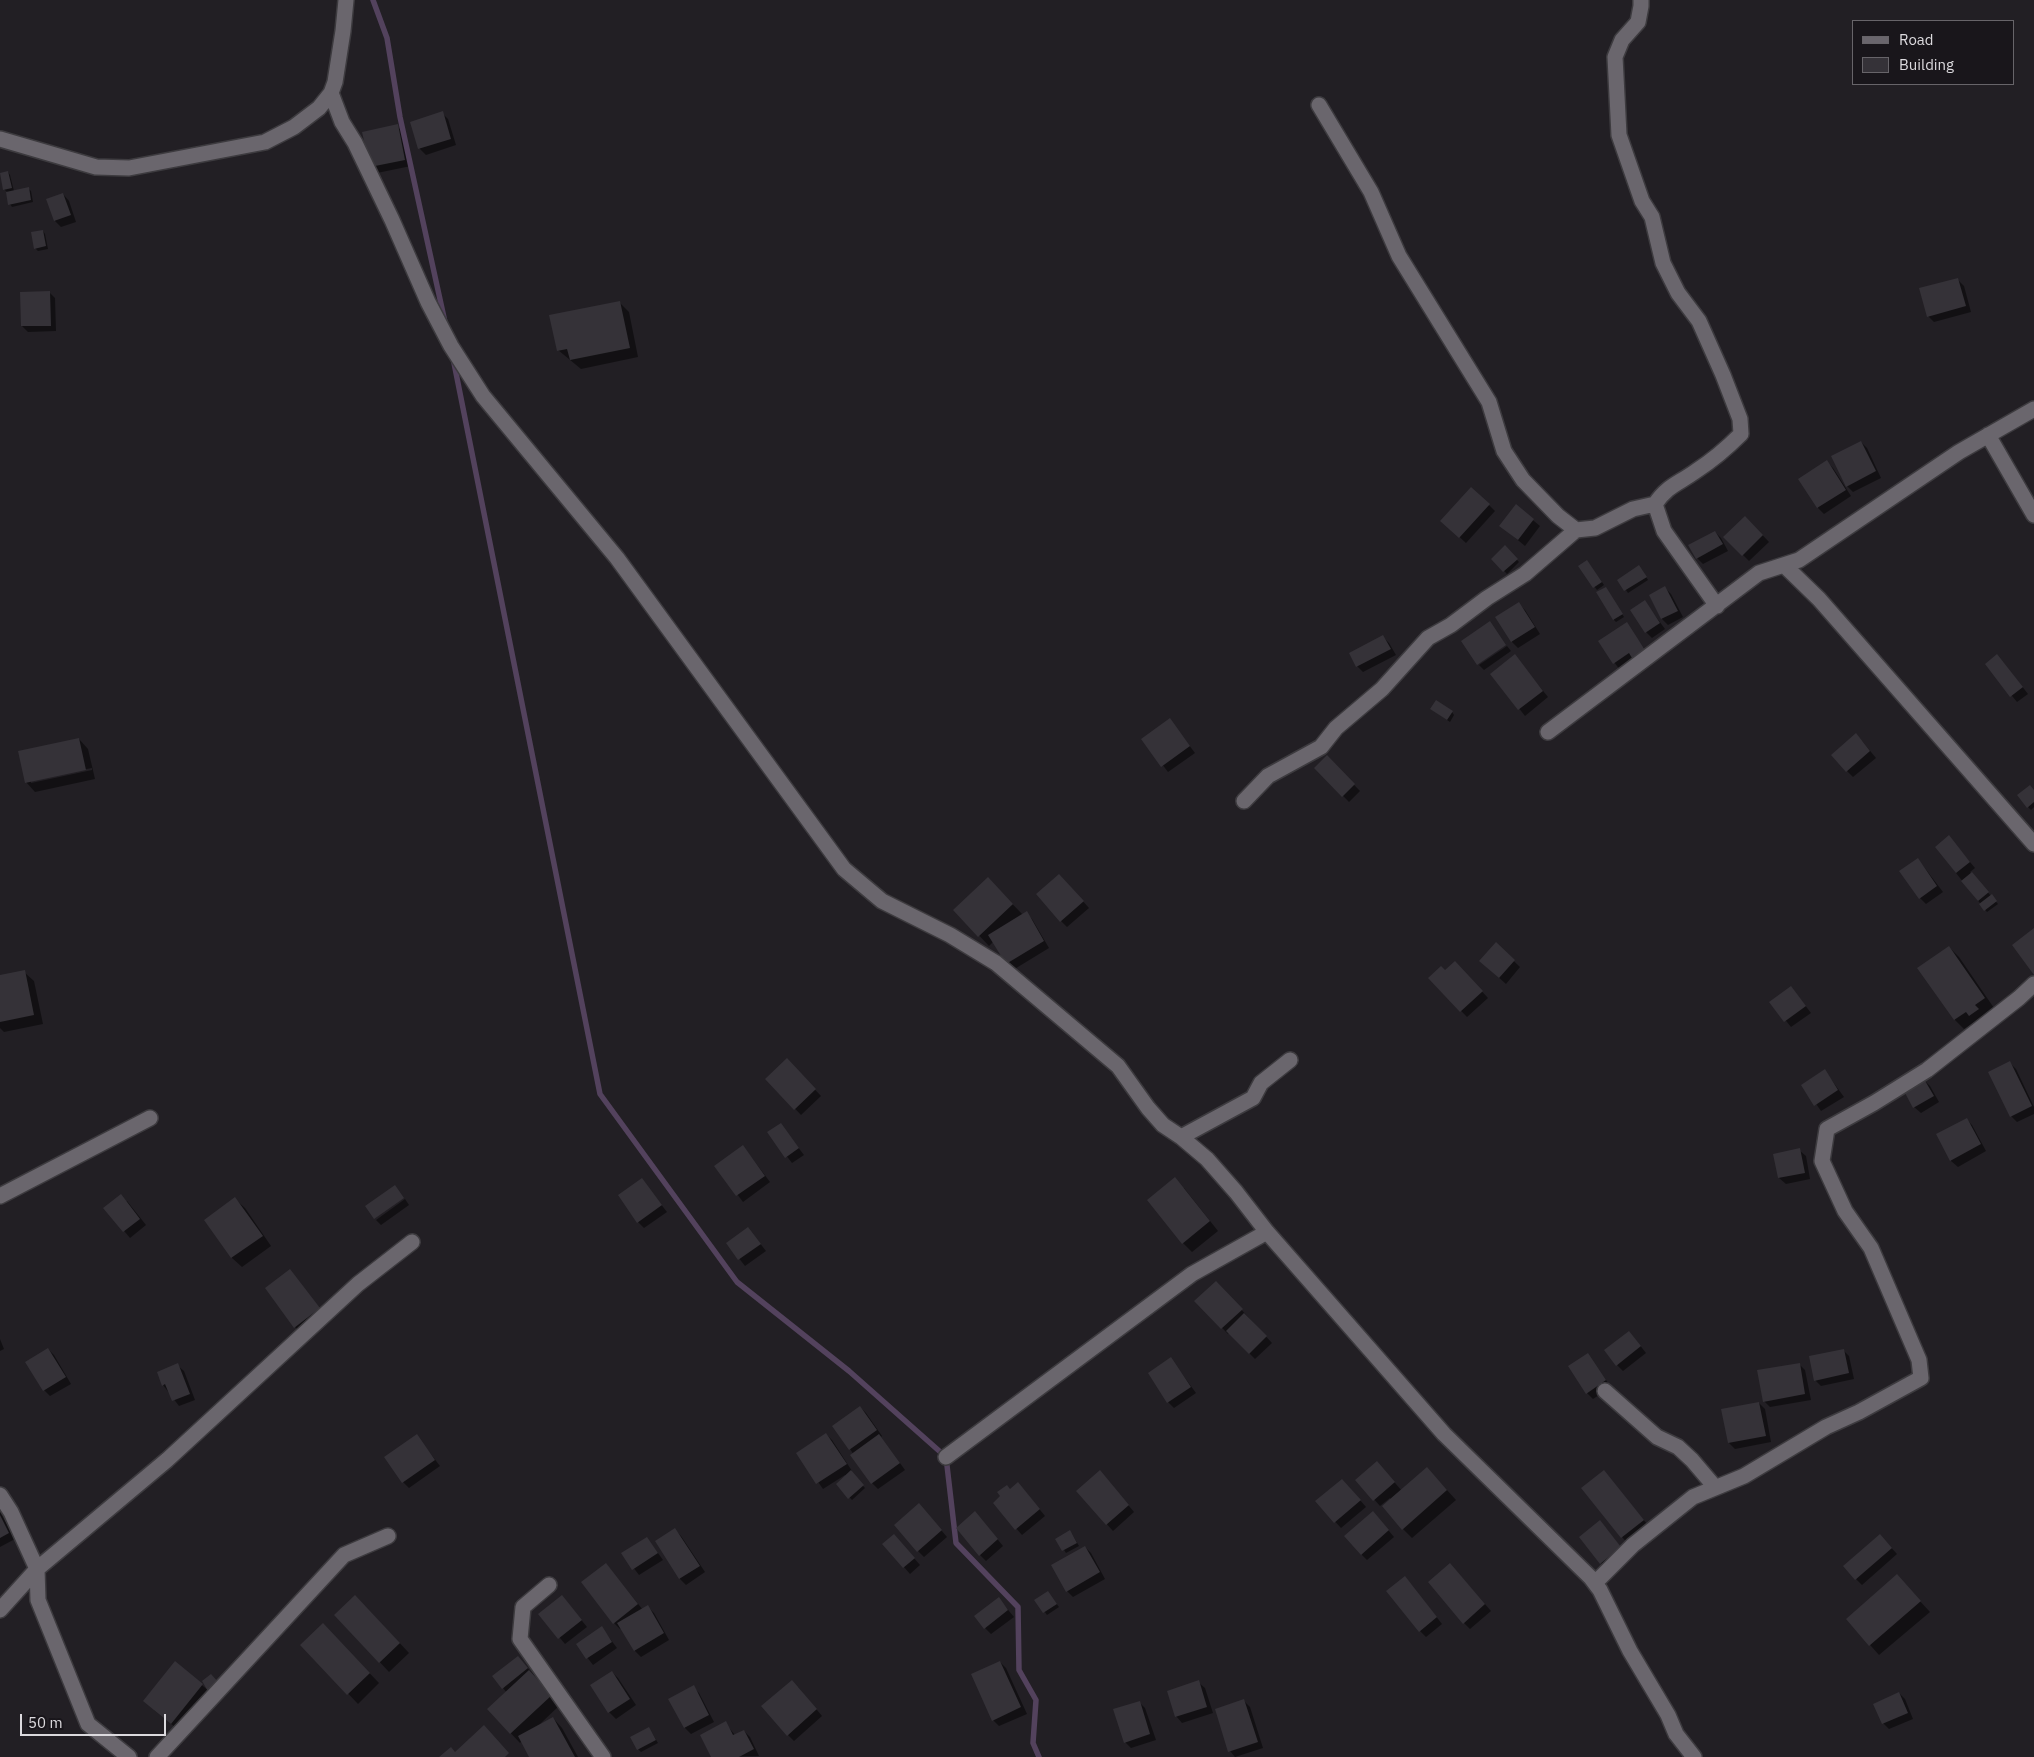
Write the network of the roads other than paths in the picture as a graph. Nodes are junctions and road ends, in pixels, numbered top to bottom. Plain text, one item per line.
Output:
1 (346, 0) edge
2 (1641, 0) edge
3 (331, 92) junction
4 (1319, 105) dead end
5 (0, 139) edge
6 (2034, 409) edge
7 (1988, 435) junction
8 (1655, 504) junction
9 (2034, 515) edge
10 (1576, 530) junction
11 (1784, 565) junction
12 (1717, 606) junction
13 (1548, 732) dead end
14 (1244, 801) dead end
15 (2034, 844) edge
16 (2034, 984) edge
17 (1290, 1060) dead end
18 (150, 1118) dead end
19 (1181, 1137) junction
20 (0, 1196) edge
21 (1267, 1232) junction
22 (412, 1242) dead end
23 (1605, 1391) dead end
24 (946, 1457) dead end
25 (1715, 1488) junction
26 (0, 1495) edge
27 (388, 1536) dead end
28 (37, 1569) junction
29 (1595, 1583) junction
30 (549, 1585) dead end
31 (0, 1610) edge
32 (129, 1757) edge
33 (157, 1757) edge
34 (602, 1757) edge
35 (1694, 1757) edge

1 - 3 street
2 - 8 street
3 - 5 street
3 - 19 street
4 - 10 street
6 - 7 street
7 - 9 street
7 - 11 street
8 - 10 street
8 - 12 street
10 - 14 street
11 - 12 street
11 - 15 street
12 - 13 street
16 - 25 street
17 - 19 street
18 - 20 street
19 - 21 street
21 - 24 street
21 - 29 street
22 - 28 street
23 - 25 street
25 - 29 street
26 - 28 street
27 - 33 street
28 - 31 street
28 - 32 street
29 - 35 street
30 - 34 street

